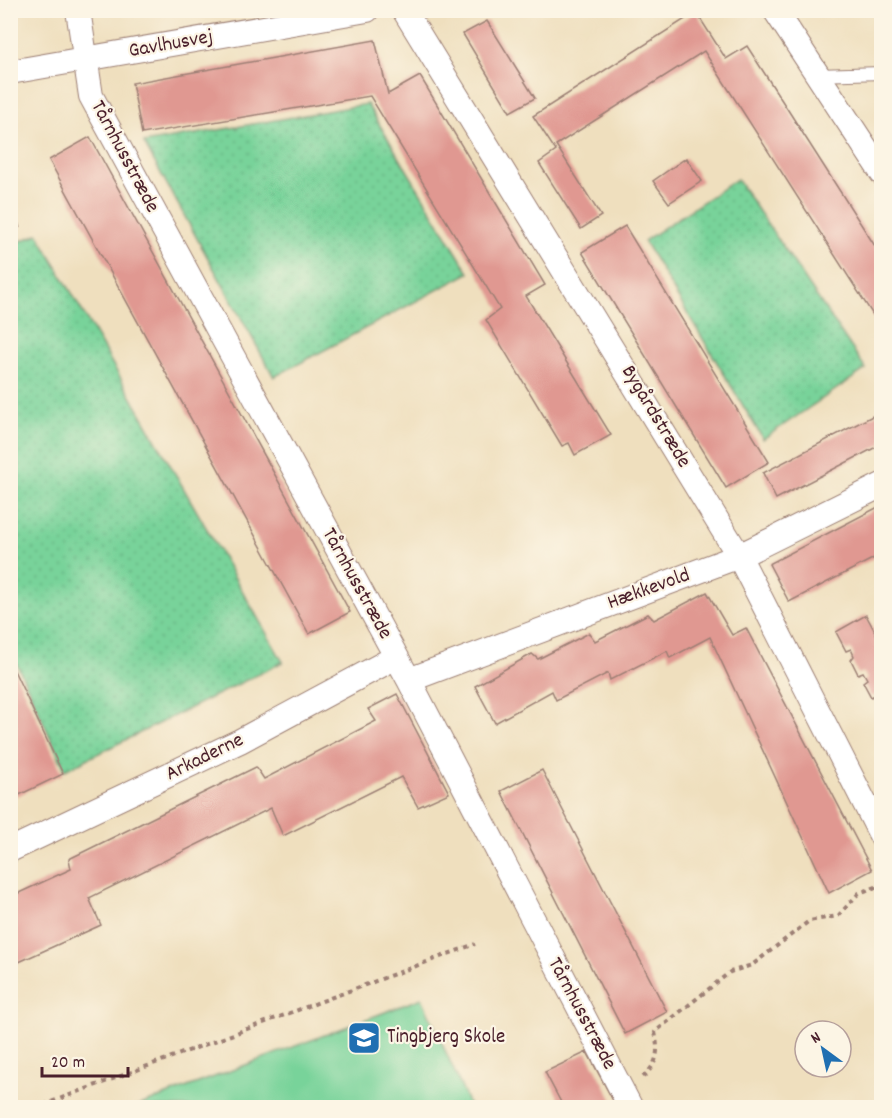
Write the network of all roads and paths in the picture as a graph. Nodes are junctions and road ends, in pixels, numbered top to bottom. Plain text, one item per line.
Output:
1 (78, 10) edge
2 (367, 10) edge
3 (404, 10) edge
4 (775, 10) edge
5 (87, 60) junction
6 (10, 72) edge
7 (882, 73) edge
8 (817, 75) junction
9 (882, 173) edge
10 (10, 198) edge
11 (10, 234) edge
12 (882, 484) edge
13 (739, 556) junction
14 (396, 657) junction
15 (409, 680) junction
16 (882, 837) edge
17 (10, 850) edge
18 (882, 885) edge
19 (475, 944) dead end
20 (627, 1101) edge
21 (35, 1107) edge

1 - 5 street, Tårnhusstræde
2 - 5 street, Gavlhusvej
3 - 13 street, Bygårdstræde
4 - 8 street
5 - 6 street, Gavlhusvej
5 - 14 street, Tårnhusstræde
7 - 8 lane
8 - 9 street
10 - 11 path
12 - 13 street, Hækkevold
13 - 15 street, Hækkevold
13 - 16 street, Bygårdstræde
14 - 15 street, Tårnhusstræde
14 - 17 street, Arkaderne
15 - 20 street, Tårnhusstræde
18 - 20 path
19 - 21 path

